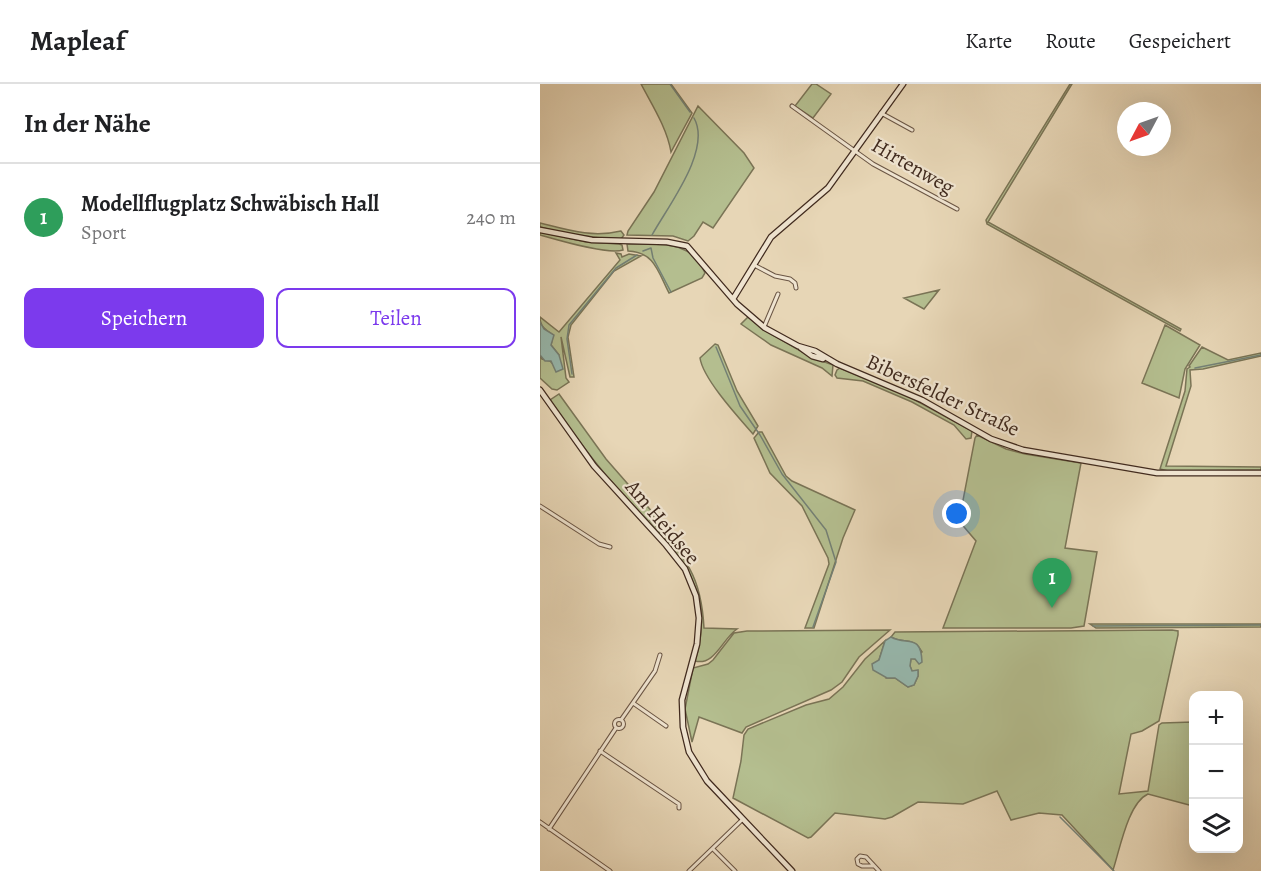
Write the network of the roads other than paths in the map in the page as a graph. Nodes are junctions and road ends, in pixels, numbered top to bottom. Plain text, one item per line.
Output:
1 (903, 84) edge
2 (792, 106) dead end
3 (881, 113) junction
4 (912, 130) dead end
5 (855, 150) junction
6 (957, 208) dead end
7 (540, 230) edge
8 (754, 265) junction
9 (796, 288) dead end
10 (778, 294) dead end
11 (733, 299) junction
12 (764, 327) junction
13 (540, 390) edge
14 (1261, 473) edge
15 (540, 506) edge
16 (610, 547) dead end
17 (660, 655) dead end
18 (633, 703) junction
19 (666, 726) dead end
20 (600, 751) junction
21 (679, 808) dead end
22 (743, 819) junction
23 (540, 822) edge
24 (549, 829) junction
25 (713, 849) junction
26 (874, 866) junction
27 (610, 871) edge
28 (689, 871) edge
29 (735, 871) edge
30 (792, 871) edge
31 (879, 871) edge

1 - 3 street
2 - 5 street, Hirtenweg
3 - 4 street
3 - 5 street
5 - 6 street, Hirtenweg
5 - 8 street
7 - 11 street, Bibersfelder Straße
8 - 9 street
8 - 11 street
10 - 12 street
11 - 12 street, Bibersfelder Straße
12 - 14 street, Bibersfelder Straße
13 - 22 street, Am Heidsee
15 - 16 street
17 - 18 street
18 - 19 street
18 - 20 street
20 - 21 street
20 - 24 street
22 - 25 street
22 - 30 street, Am Heidsee
23 - 24 street
24 - 27 street
25 - 28 street
25 - 29 street
26 - 26 street
26 - 31 street

